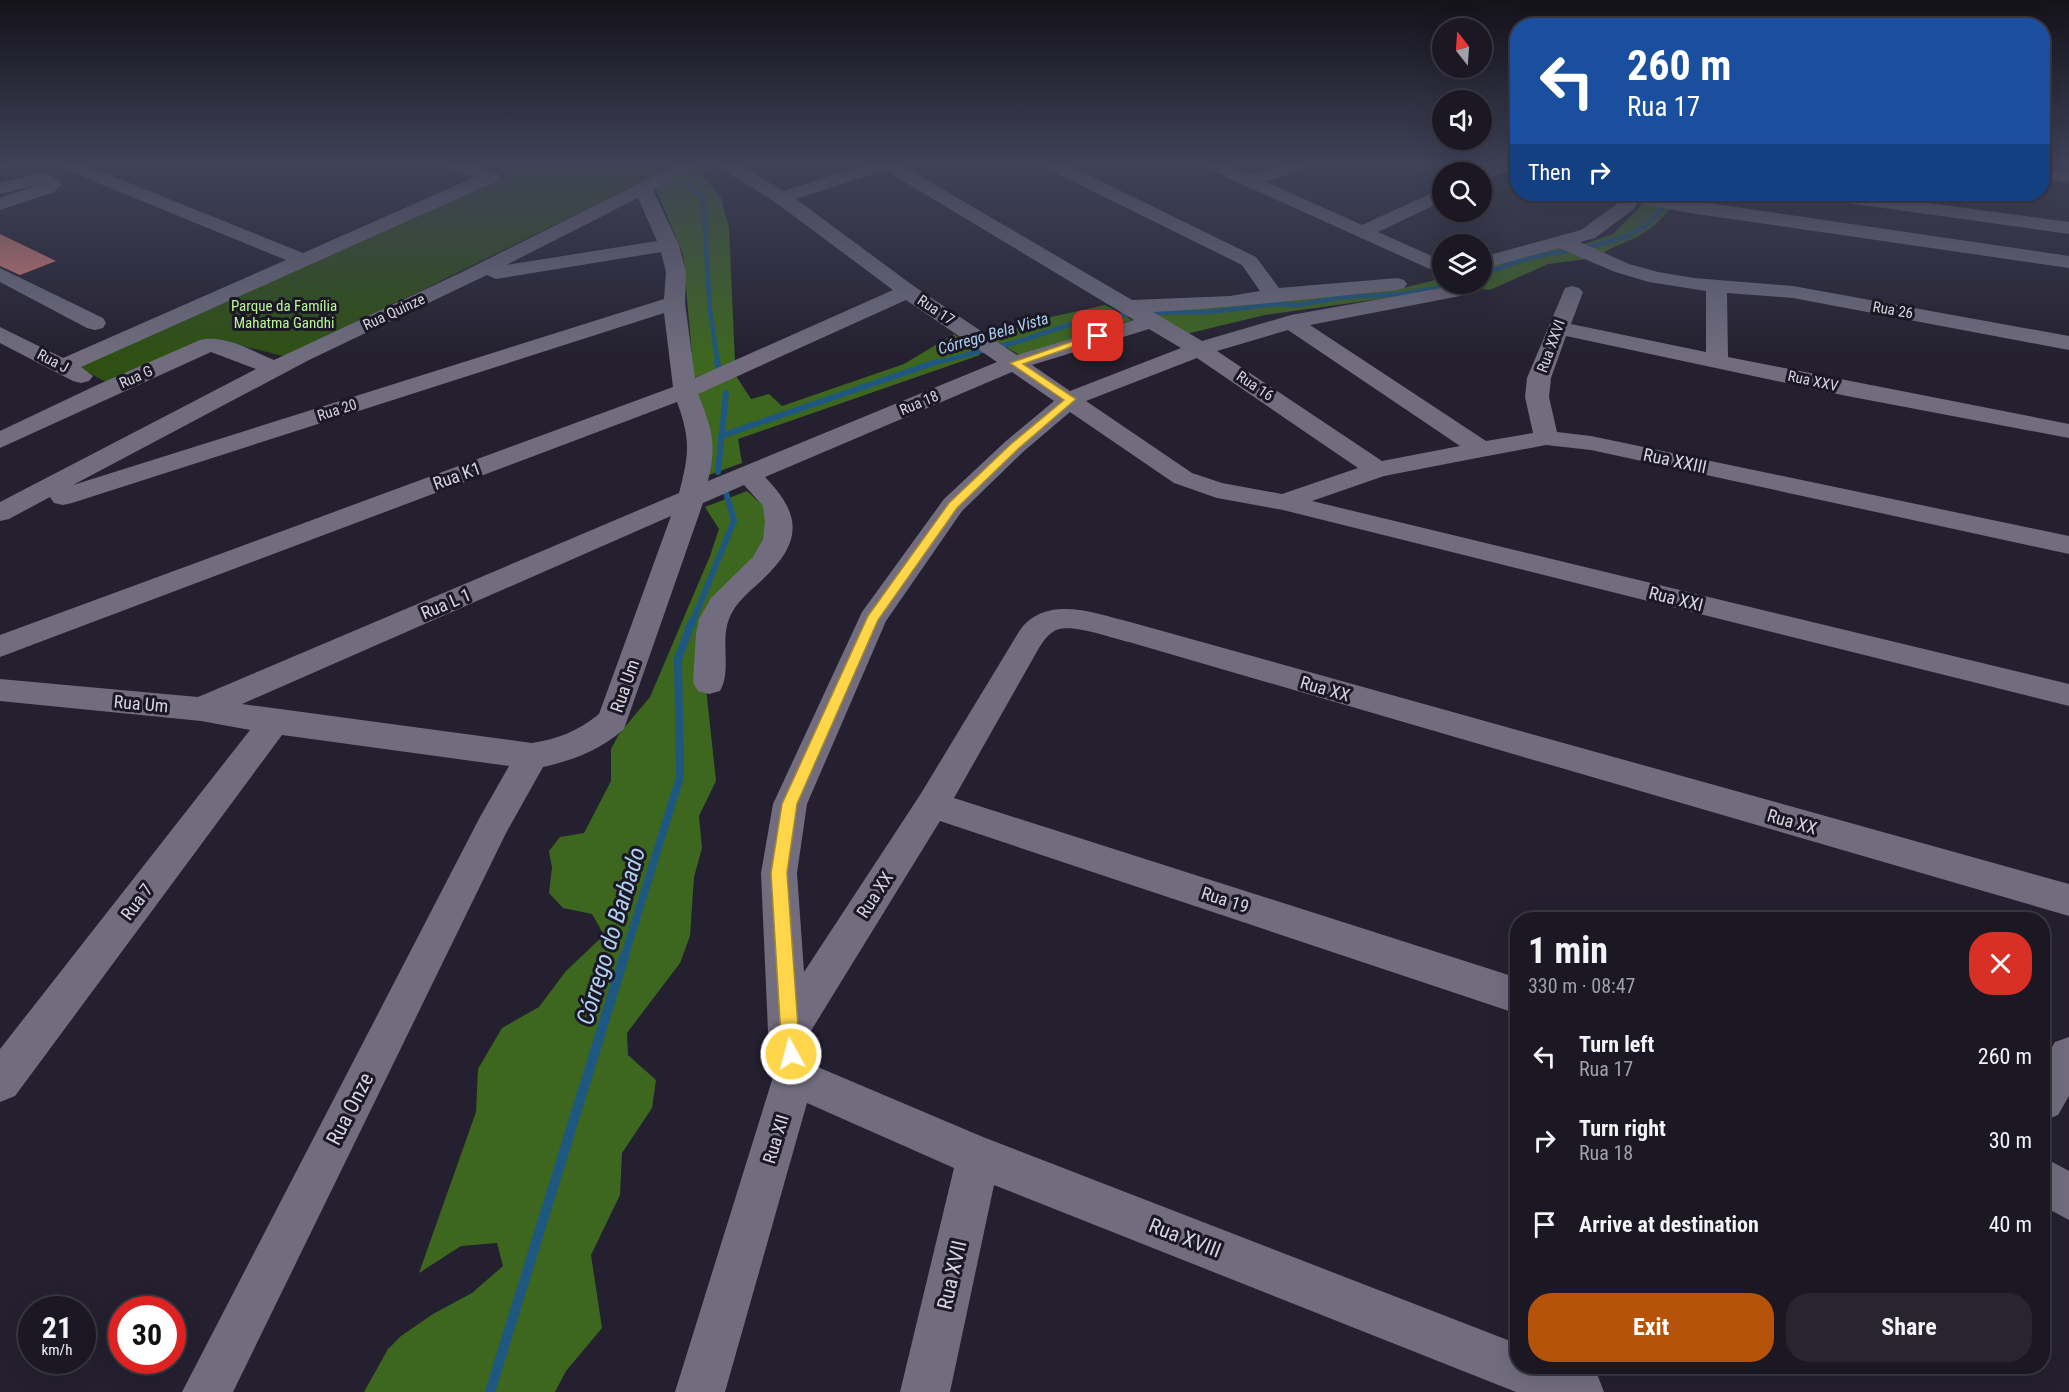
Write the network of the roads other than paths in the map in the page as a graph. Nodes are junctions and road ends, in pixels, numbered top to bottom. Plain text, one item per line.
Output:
1 (225, 228) edge
2 (376, 228) edge
3 (564, 228) edge
4 (661, 228) edge
5 (823, 228) edge
6 (995, 228) edge
7 (1182, 228) edge
8 (1357, 228) edge
9 (1370, 228) edge
10 (1597, 228) edge
11 (1853, 228) edge
12 (1364, 231) junction
13 (669, 245) junction
14 (1573, 247) junction
15 (303, 260) junction
16 (1492, 260) edge
17 (2069, 262) edge
18 (1432, 270) edge
19 (0, 274) edge
20 (465, 278) junction
21 (1432, 280) edge
22 (1432, 282) edge
23 (1716, 286) junction
24 (908, 291) junction
25 (1572, 292) dead end
26 (1273, 295) junction
27 (674, 303) junction
28 (1140, 314) junction
29 (1291, 322) junction
30 (95, 323) dead end
31 (1557, 328) junction
32 (0, 334) edge
33 (2069, 343) edge
34 (1199, 348) junction
35 (1001, 353) junction
36 (1717, 360) junction
37 (64, 366) junction
38 (199, 366) dead end
39 (276, 369) junction
40 (105, 390) junction
41 (685, 391) junction
42 (1070, 399) junction
43 (59, 423) junction
44 (2069, 431) edge
45 (1546, 438) junction
46 (0, 441) edge
47 (1482, 448) junction
48 (0, 462) edge
49 (1377, 470) junction
50 (748, 474) junction
51 (692, 498) junction
52 (1282, 502) junction
53 (0, 515) edge
54 (2069, 545) edge
55 (0, 646) edge
56 (709, 683) dead end
57 (4, 695) edge
58 (2069, 695) edge
59 (201, 710) junction
60 (274, 722) junction
61 (532, 756) junction
62 (932, 805) junction
63 (2069, 900) edge
64 (1510, 993) edge
65 (788, 1031) junction
66 (2069, 1056) edge
67 (794, 1077) junction
68 (0, 1082) edge
69 (2050, 1089) edge
70 (978, 1157) junction
71 (2050, 1184) edge
72 (2069, 1198) edge
73 (1510, 1365) edge
74 (1533, 1374) edge
75 (207, 1392) edge
76 (700, 1392) edge
77 (926, 1392) edge
78 (1579, 1392) edge

1 - 15 street
2 - 15 street
3 - 20 street, Rua Quinze
4 - 13 street, Rua Um
5 - 24 street, Rua 17
6 - 28 street, Rua 16
7 - 26 street
8 - 12 street
9 - 12 street
10 - 14 street
11 - 17 street
12 - 18 street
13 - 20 street
13 - 27 street, Rua Um
14 - 16 street
14 - 23 street, Rua 26
15 - 37 street
19 - 30 street
20 - 39 street, Rua Quinze
21 - 26 street, Rua 18
22 - 29 street, Rua XII
23 - 33 street, Rua 26
23 - 36 street
24 - 35 street, Rua 17
24 - 41 street, Rua K1
25 - 31 street, Rua XXVI
26 - 28 street, Rua 18
27 - 41 street, Rua Um
27 - 53 street, Rua 20
28 - 34 street, Rua 16
28 - 35 street, Rua 18
29 - 34 street, Rua XII
29 - 47 street
31 - 36 street, Rua XXV
31 - 45 street, Rua XXVI
32 - 37 street, Rua J
34 - 42 street, Rua XII
34 - 49 street, Rua 16
35 - 42 street, Rua 17
35 - 50 street, Rua 18
36 - 44 street, Rua XXV
37 - 40 street, Rua J
38 - 43 street
39 - 40 street, Rua G
39 - 53 street, Rua Quinze
40 - 43 street, Rua G
41 - 51 street, Rua Um
41 - 55 street, Rua K1
42 - 52 street, Rua 17
42 - 65 street, Rua XII
43 - 46 street, Rua G
43 - 48 street
45 - 47 street, Rua XXIII
45 - 54 street, Rua XXIII
47 - 49 street, Rua XXIII
49 - 52 street, Rua XXIII
50 - 51 street, Rua 18
50 - 56 street
51 - 59 street, Rua L 1
51 - 61 street, Rua Um
52 - 58 street, Rua XXI
57 - 59 street, Rua Um
59 - 60 street, Rua Um
60 - 61 street, Rua Um
60 - 68 street, Rua 7
61 - 75 street, Rua Onze
62 - 63 street, Rua XX
62 - 64 street, Rua 19
62 - 65 street, Rua XX
65 - 67 street, Rua XII
66 - 69 street
67 - 70 street, Rua XVIII
67 - 76 street, Rua XII
70 - 73 street, Rua XVIII
70 - 77 street, Rua XVII
71 - 72 street
74 - 78 street, Rua XVIII

